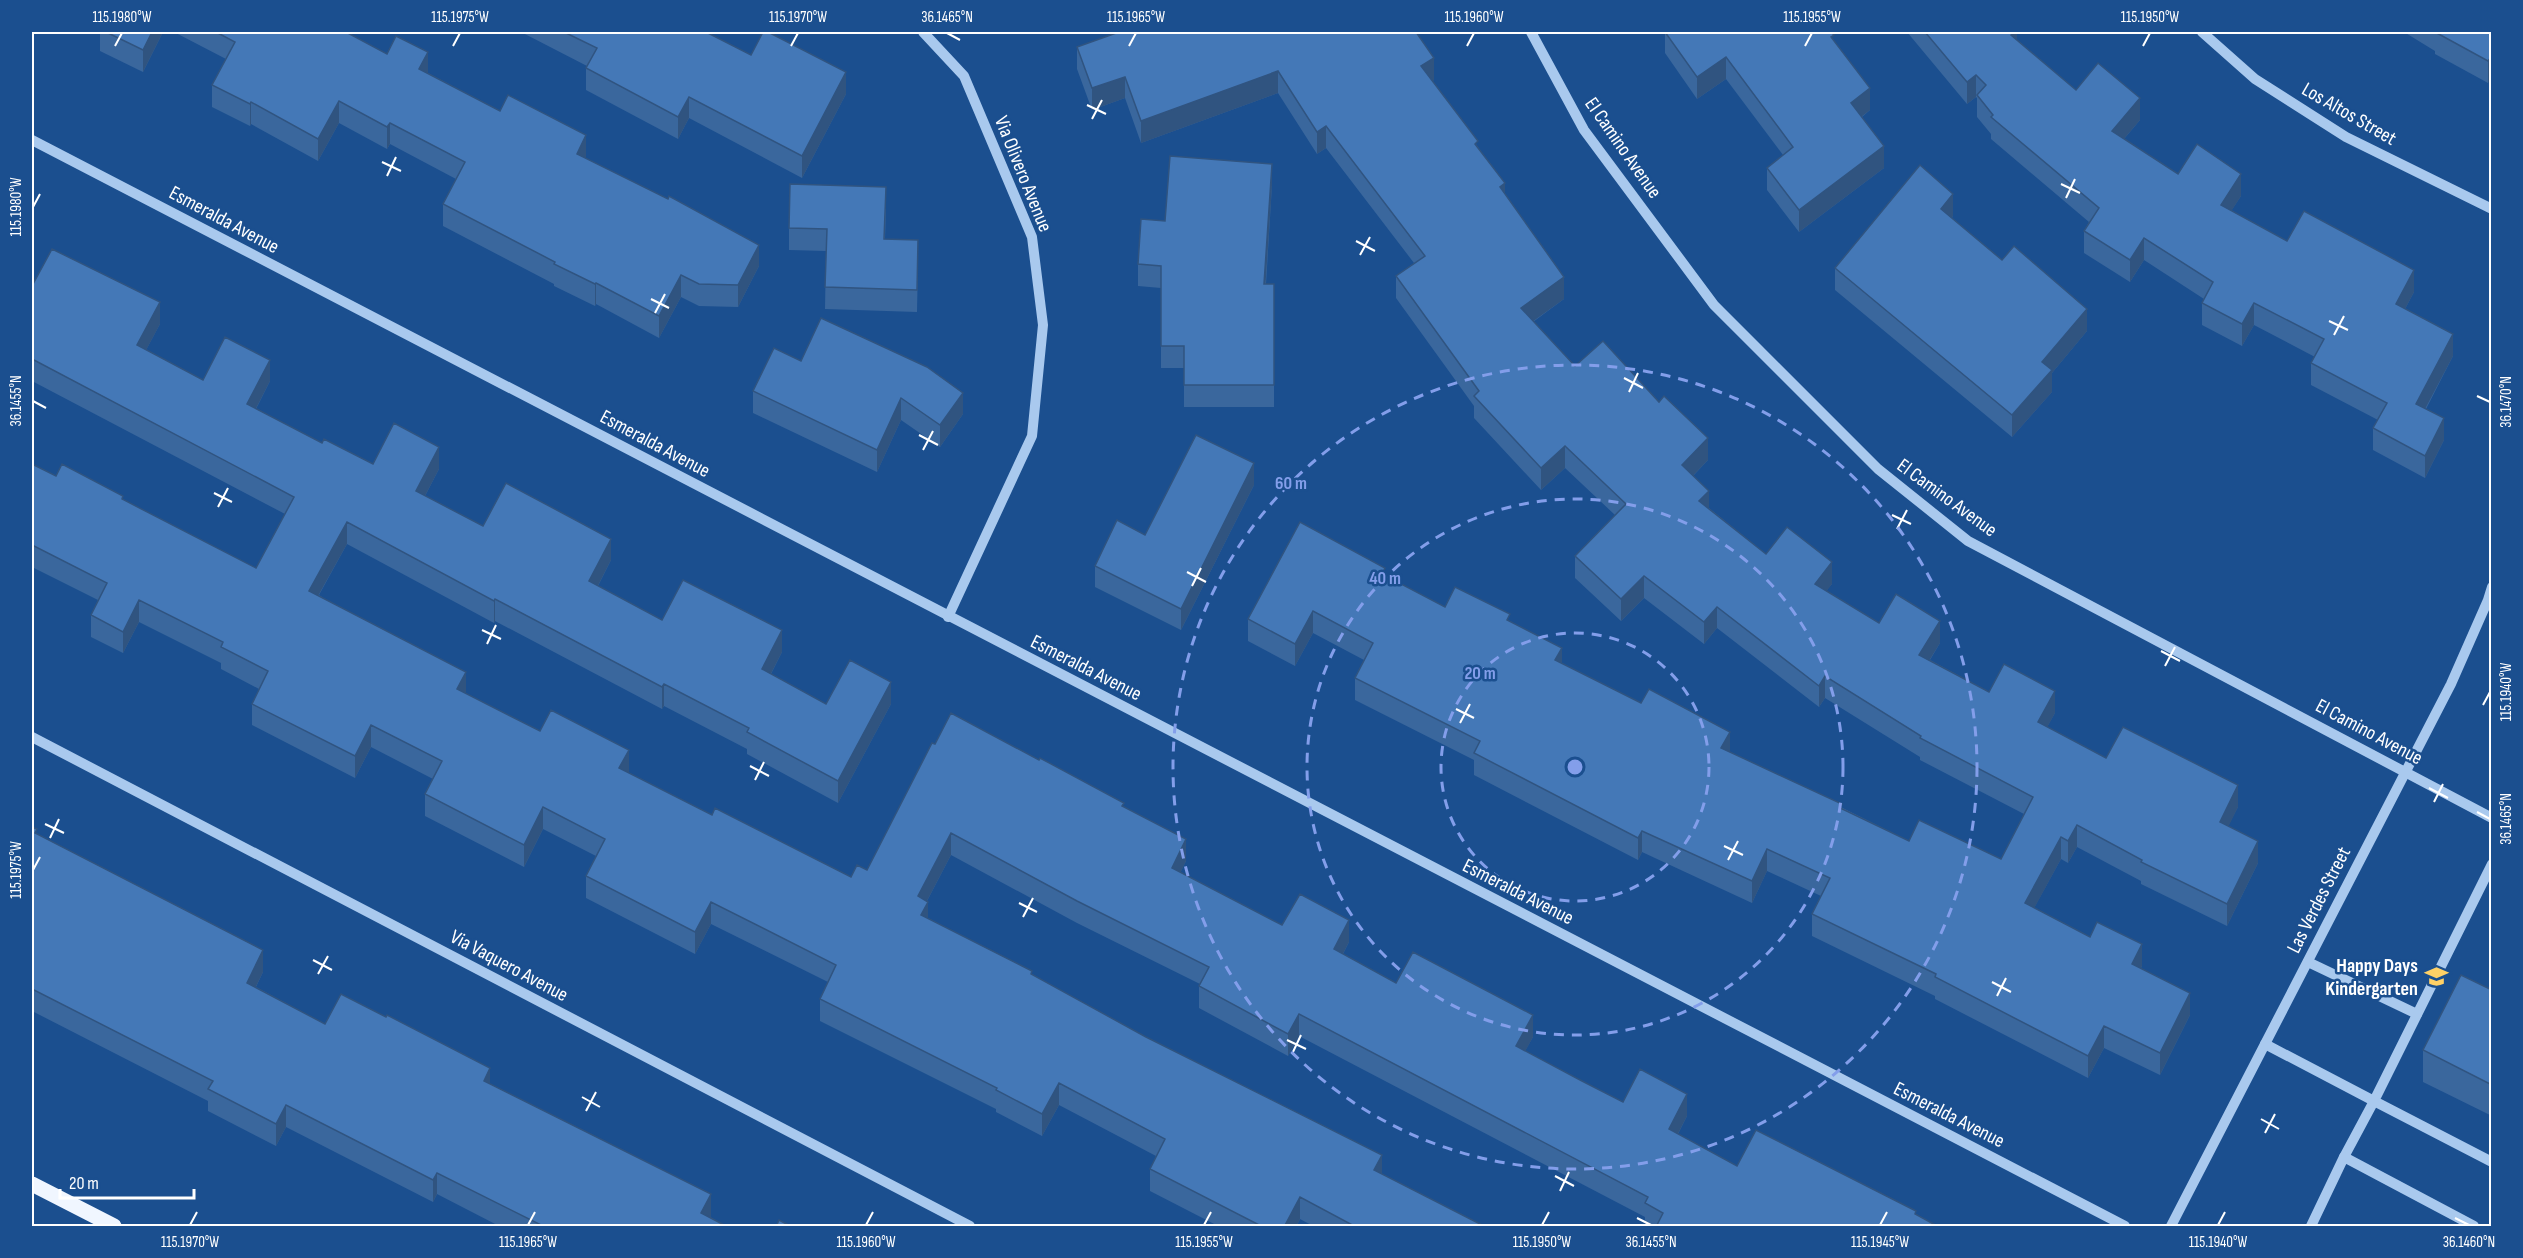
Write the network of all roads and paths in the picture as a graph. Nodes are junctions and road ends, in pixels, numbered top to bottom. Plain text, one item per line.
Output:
1 (923, 32) edge
2 (1531, 32) edge
3 (2202, 32) edge
4 (32, 140) edge
5 (2492, 209) edge
6 (2492, 587) edge
7 (948, 617) junction
8 (32, 737) edge
9 (2406, 772) junction
10 (2492, 818) edge
11 (2492, 864) edge
12 (2308, 962) junction
13 (2417, 1014) junction
14 (2265, 1044) junction
15 (2374, 1101) junction
16 (2344, 1157) junction
17 (2492, 1162) edge
18 (32, 1184) edge
19 (114, 1227) edge
20 (970, 1227) edge
21 (2125, 1227) edge
22 (2171, 1227) edge
23 (2311, 1227) edge
24 (2474, 1227) edge

1 - 7 street, Via Olivero Avenue
2 - 9 street, El Camino Avenue
3 - 5 street, Los Altos Street
4 - 7 street, Esmeralda Avenue
6 - 9 street, Las Verdes Street
7 - 21 street, Esmeralda Avenue
8 - 20 street, Via Vaquero Avenue
9 - 10 street, El Camino Avenue
9 - 12 street, Las Verdes Street
11 - 13 street
12 - 13 street
12 - 14 street, Las Verdes Street
13 - 15 street
14 - 15 street
14 - 22 street, Las Verdes Street
15 - 16 street
15 - 17 street
16 - 23 street
16 - 24 street
18 - 19 main road

